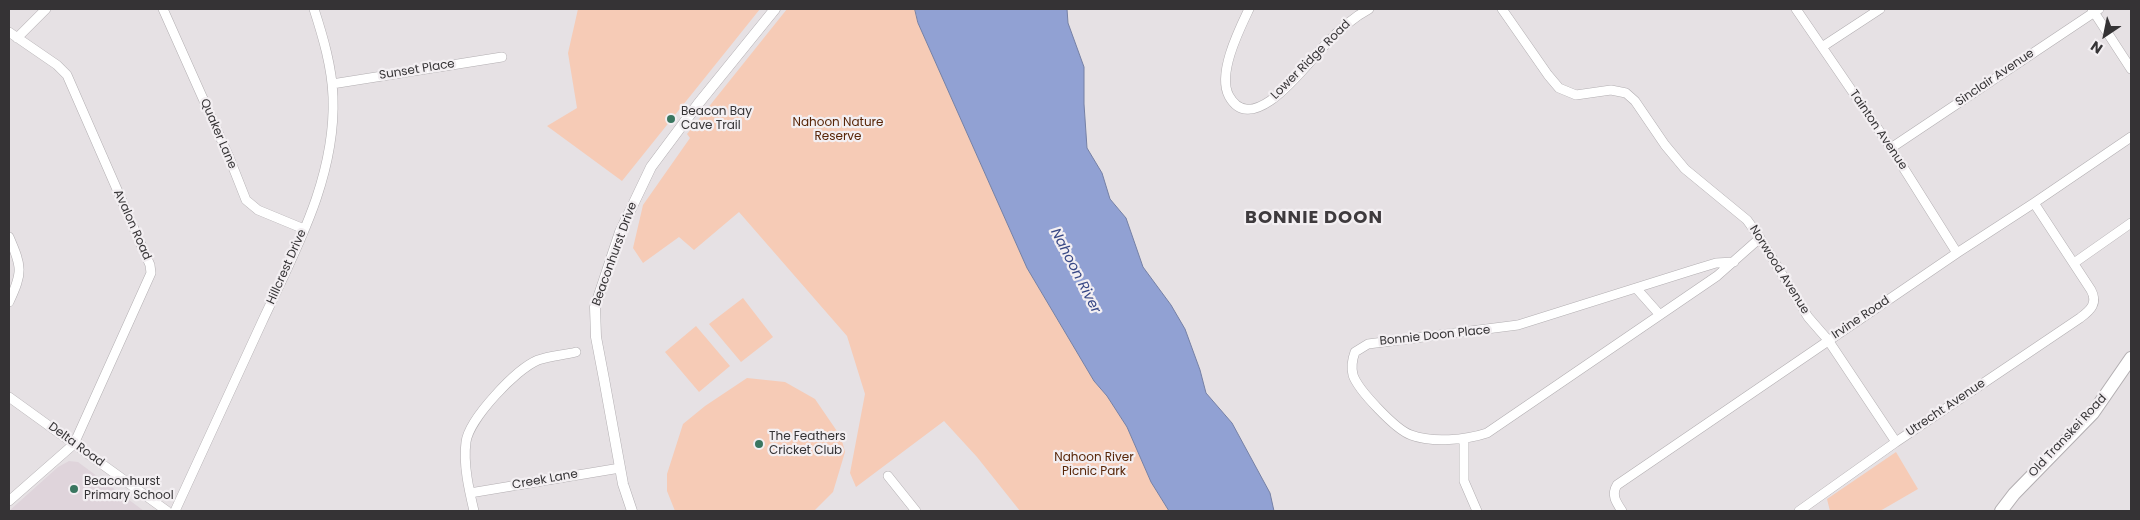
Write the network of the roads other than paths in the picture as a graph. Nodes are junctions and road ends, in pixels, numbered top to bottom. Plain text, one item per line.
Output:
1 (46, 9) edge
2 (163, 9) edge
3 (314, 9) edge
4 (775, 9) edge
5 (1249, 9) edge
6 (1369, 9) edge
7 (1502, 9) edge
8 (1796, 9) edge
9 (1880, 9) edge
10 (2095, 10) edge
11 (9, 32) edge
12 (17, 38) junction
13 (1822, 48) junction
14 (502, 57) dead end
15 (2131, 69) edge
16 (332, 84) junction
17 (2131, 136) edge
18 (1891, 148) junction
19 (2034, 203) junction
20 (2131, 223) edge
21 (304, 229) junction
22 (9, 237) edge
23 (1760, 238) junction
24 (1957, 253) junction
25 (1734, 262) junction
26 (2074, 263) junction
27 (1636, 288) junction
28 (9, 302) edge
29 (1660, 315) junction
30 (1828, 340) junction
31 (576, 352) dead end
32 (2131, 358) edge
33 (9, 397) edge
34 (1464, 439) junction
35 (1896, 442) junction
36 (74, 444) junction
37 (620, 468) junction
38 (888, 476) dead end
39 (470, 493) junction
40 (9, 500) edge
41 (167, 511) edge
42 (175, 511) edge
43 (474, 511) edge
44 (632, 511) edge
45 (916, 511) edge
46 (1477, 511) edge
47 (1622, 511) edge
48 (1800, 511) edge
49 (2000, 511) edge

1 - 12 street
2 - 21 street, Quaker Lane
3 - 16 street, Hillcrest Drive
4 - 37 street, Beaconhurst Drive
5 - 6 street, Lower Ridge Road
7 - 23 street, Norwood Avenue
8 - 13 street, Tainton Avenue
9 - 13 street
10 - 15 street
10 - 18 street, Sinclair Avenue
11 - 12 street, Avalon Road
12 - 36 street, Avalon Road
13 - 18 street, Tainton Avenue
14 - 16 street, Sunset Place
16 - 21 street, Hillcrest Drive
17 - 19 street, Irvine Road
18 - 24 street, Tainton Avenue
19 - 24 street, Irvine Road
19 - 26 street
20 - 26 street
21 - 42 street, Hillcrest Drive
22 - 28 street
23 - 25 street, Bonnie Doon Place
23 - 30 street, Norwood Avenue
24 - 30 street, Irvine Road
25 - 27 street, Bonnie Doon Place
25 - 29 street, Bonnie Doon Place
26 - 35 street, Utrecht Avenue
27 - 29 street
27 - 34 street, Bonnie Doon Place
29 - 34 street, Bonnie Doon Place
30 - 35 street, Norwood Avenue
30 - 47 street, Irvine Road
31 - 39 street
32 - 49 main road, Old Transkei Road
33 - 36 street, Delta Road
34 - 46 street
35 - 48 street, Utrecht Avenue
36 - 40 street, Avalon Road
36 - 41 street, Delta Road
37 - 39 street, Creek Lane
37 - 44 street, Beaconhurst Drive
38 - 45 street
39 - 43 street

